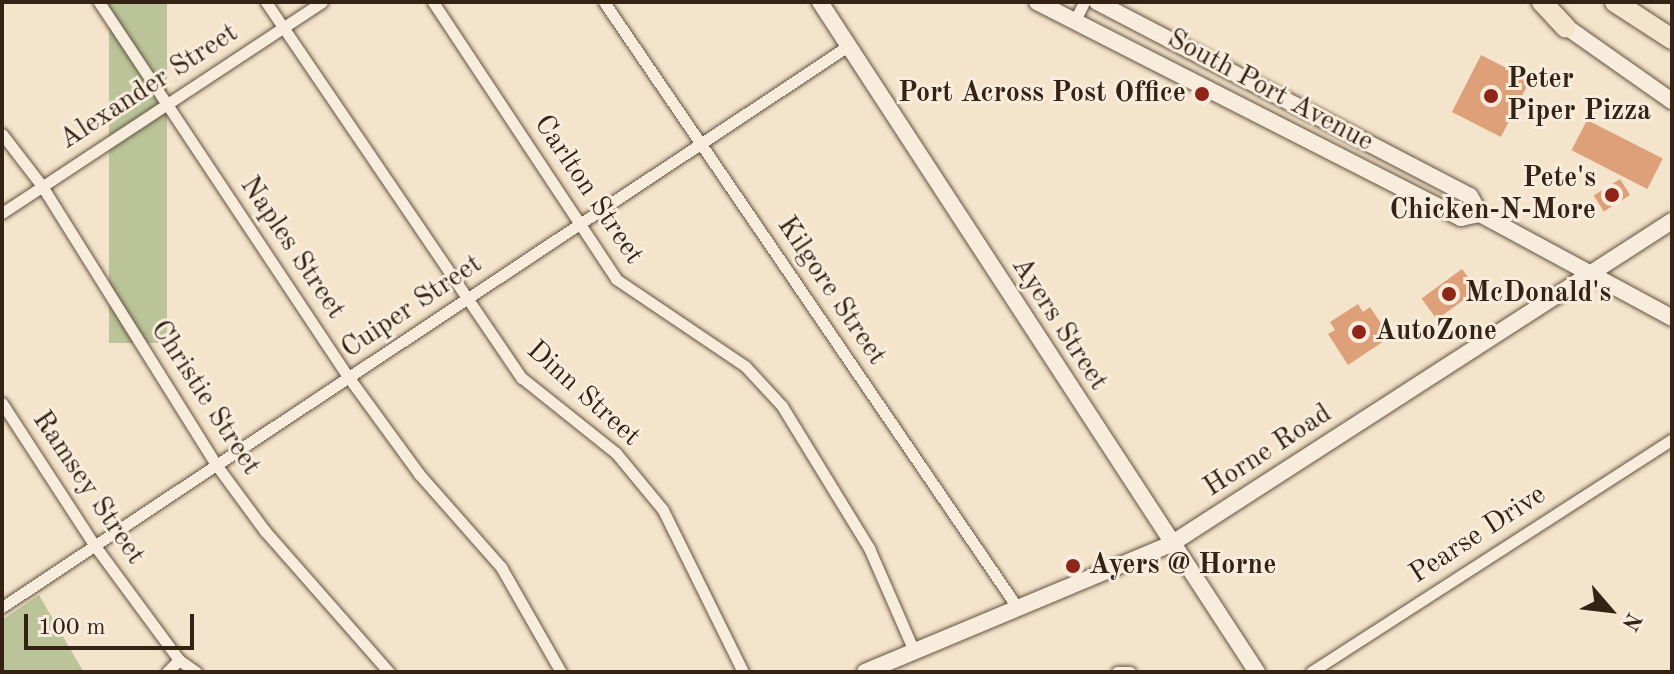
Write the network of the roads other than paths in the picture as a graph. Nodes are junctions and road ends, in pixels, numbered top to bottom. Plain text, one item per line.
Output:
1 (99, 2) edge
2 (266, 2) edge
3 (322, 2) edge
4 (433, 2) edge
5 (604, 2) edge
6 (820, 2) edge
7 (1037, 2) edge
8 (1084, 2) edge
9 (1097, 2) edge
10 (1535, 2) edge
11 (1542, 2) edge
12 (1615, 2) edge
13 (1075, 20) junction
14 (284, 28) junction
15 (1566, 28) junction
16 (1672, 39) edge
17 (848, 46) junction
18 (1672, 101) edge
19 (168, 104) junction
20 (2, 134) edge
21 (703, 145) junction
22 (42, 186) junction
23 (2, 213) edge
24 (1480, 214) junction
25 (1672, 221) edge
26 (581, 224) junction
27 (1589, 275) junction
28 (464, 301) junction
29 (1672, 318) edge
30 (349, 378) junction
31 (2, 403) edge
32 (1672, 439) edge
33 (217, 466) junction
34 (1171, 544) junction
35 (95, 546) junction
36 (2, 607) edge
37 (1017, 607) junction
38 (914, 651) junction
39 (179, 660) junction
40 (167, 672) edge
41 (196, 672) edge
42 (389, 672) edge
43 (561, 672) edge
44 (743, 672) edge
45 (865, 672) edge
46 (1117, 672) edge
47 (1130, 672) edge
48 (1257, 672) edge
49 (1311, 672) edge

1 - 19 street, Naples Street
2 - 14 street, Dinn Street
3 - 14 street, Alexander Street
4 - 26 street, Carlton Street
5 - 21 street, Kilgore Street
6 - 17 main road, Ayers Street
7 - 13 main road, South Port Avenue
8 - 13 street
9 - 24 main road, South Port Avenue
10 - 15 main road
11 - 15 highway
12 - 16 highway
13 - 24 main road, South Port Avenue
14 - 19 street, Alexander Street
14 - 28 street, Dinn Street
15 - 18 main road
17 - 21 street, Cuiper Street
17 - 34 main road, Ayers Street
19 - 22 street, Alexander Street
19 - 30 street, Naples Street
20 - 22 street, Christie Street
21 - 26 street, Cuiper Street
21 - 37 street, Kilgore Street
22 - 23 street, Alexander Street
22 - 33 street, Christie Street
24 - 27 main road, South Port Avenue
25 - 27 main road, Horne Road
26 - 28 street, Cuiper Street
26 - 38 street, Carlton Street
27 - 29 main road, South Port Avenue
27 - 34 main road, Horne Road
28 - 30 street, Cuiper Street
28 - 44 street, Dinn Street
30 - 33 street, Cuiper Street
30 - 43 street, Naples Street
31 - 35 street, Ramsey Street
32 - 49 street, Pearse Drive
33 - 35 street, Cuiper Street
33 - 42 street, Christie Street
34 - 37 main road, Horne Road
34 - 48 main road, Ayers Street
35 - 36 street, Cuiper Street
35 - 39 street, Ramsey Street
37 - 38 main road, Horne Road
38 - 45 main road, Horne Road
39 - 40 street
39 - 41 street, Ramsey Street
46 - 47 street

